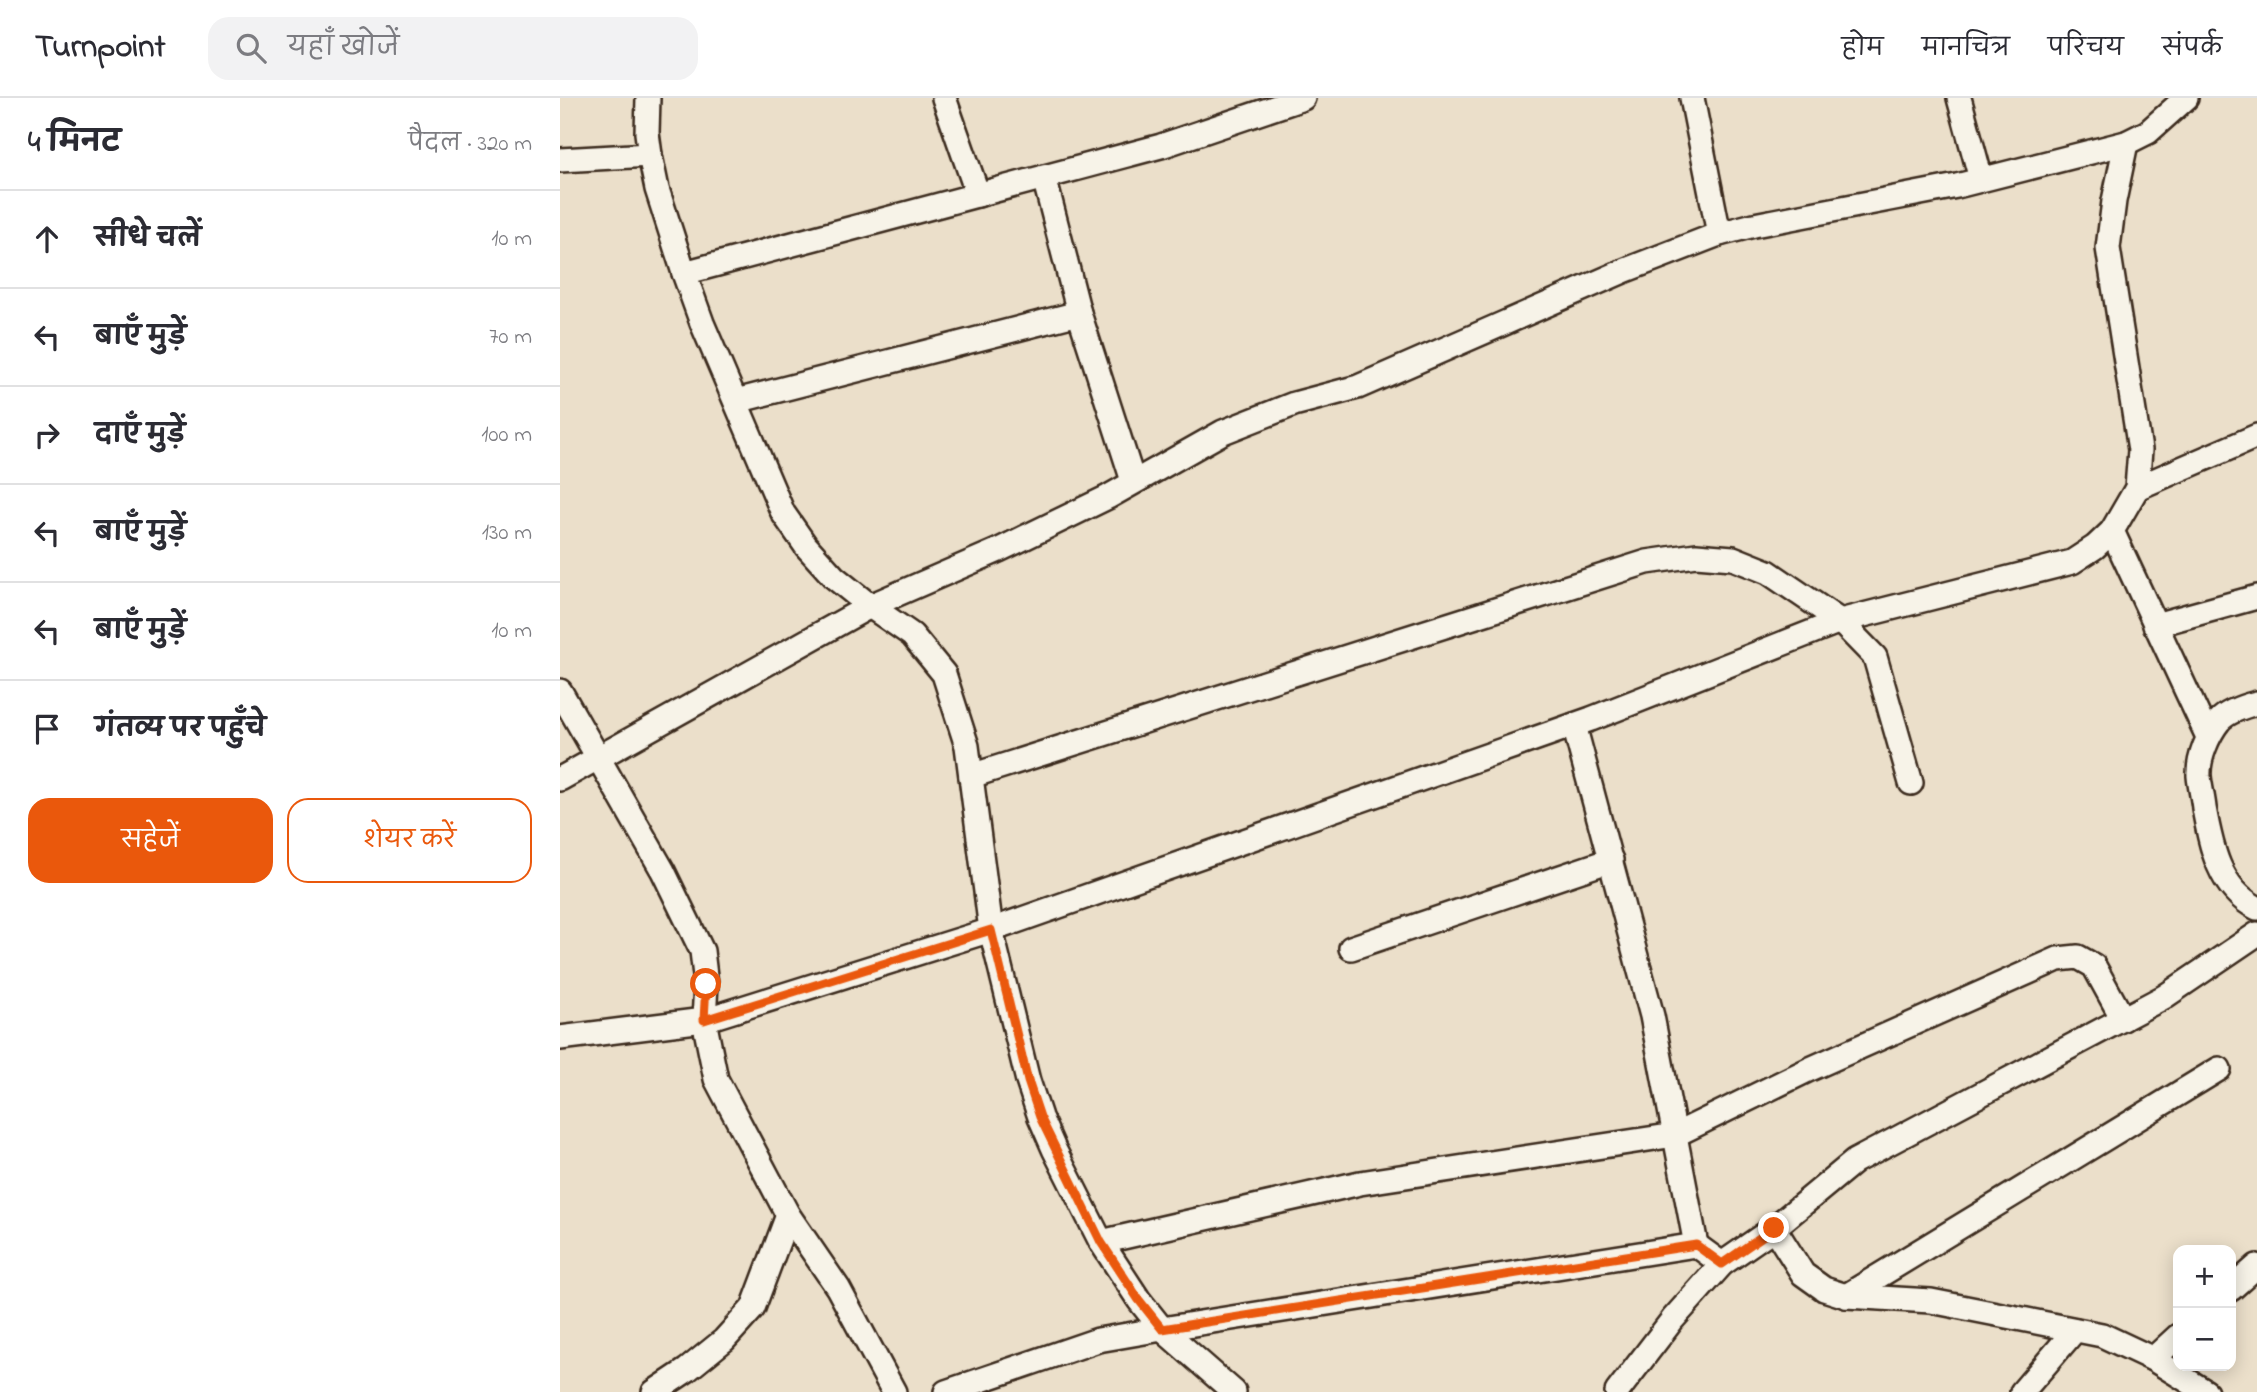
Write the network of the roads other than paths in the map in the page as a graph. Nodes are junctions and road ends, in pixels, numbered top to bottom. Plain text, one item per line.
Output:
1 (648, 98) edge
2 (944, 98) edge
3 (1303, 98) edge
4 (1692, 98) edge
5 (1959, 98) edge
6 (2186, 98) edge
7 (2126, 143) junction
8 (650, 155) junction
9 (560, 160) edge
10 (1044, 177) junction
11 (1981, 179) junction
12 (978, 195) junction
13 (1719, 234) junction
14 (684, 274) junction
15 (1079, 313) junction
16 (736, 401) junction
17 (2257, 436) edge
18 (1133, 481) junction
19 (2137, 488) junction
20 (2112, 531) junction
21 (2257, 597) edge
22 (870, 606) junction
23 (1840, 621) junction
24 (2155, 625) junction
25 (560, 691) edge
26 (2257, 703) edge
27 (1574, 725) junction
28 (2208, 737) junction
29 (598, 757) junction
30 (971, 776) junction
31 (560, 779) edge
32 (1911, 783) dead end
33 (1611, 860) junction
34 (2257, 908) edge
35 (991, 930) junction
36 (2257, 934) edge
37 (1352, 948) dead end
38 (2123, 1019) junction
39 (704, 1020) junction
40 (560, 1038) edge
41 (2219, 1069) dead end
42 (1675, 1135) junction
43 (788, 1215) junction
44 (1774, 1228) junction
45 (1101, 1242) junction
46 (1696, 1245) junction
47 (1722, 1264) junction
48 (2257, 1266) edge
49 (2236, 1285) edge
50 (1846, 1296) junction
51 (1162, 1329) junction
52 (2075, 1330) junction
53 (2173, 1340) edge
54 (2152, 1359) junction
55 (654, 1392) edge
56 (894, 1392) edge
57 (946, 1392) edge
58 (1234, 1392) edge
59 (1617, 1392) edge
60 (2022, 1392) edge
61 (2206, 1392) edge

1 - 8 street
2 - 12 street
3 - 10 street
4 - 13 street
5 - 11 street
6 - 7 street
7 - 11 street
7 - 19 street
8 - 9 street
8 - 14 street
10 - 12 street
10 - 15 street
11 - 13 street
12 - 14 street
13 - 18 street
14 - 16 street
15 - 16 street
15 - 18 street
16 - 22 street
17 - 19 street
18 - 22 street
19 - 20 street
20 - 23 street
20 - 24 street
21 - 24 street
22 - 29 street
22 - 30 street
23 - 27 street
23 - 30 street
23 - 32 street
24 - 28 street
25 - 29 street
26 - 28 street
27 - 33 street
27 - 35 street
28 - 34 street
29 - 31 street
29 - 39 street
30 - 35 street
33 - 37 street
33 - 42 street
35 - 39 street
35 - 45 street
36 - 38 street
38 - 42 street
38 - 44 street
39 - 40 street
39 - 43 street
41 - 50 street
42 - 45 street
42 - 46 street
43 - 55 street
43 - 56 street
44 - 47 street
44 - 50 street
45 - 51 street
46 - 47 street
46 - 51 street
47 - 59 street
48 - 49 street
50 - 52 street
51 - 57 street
51 - 58 street
52 - 54 street
52 - 60 street
53 - 54 street
54 - 61 street

